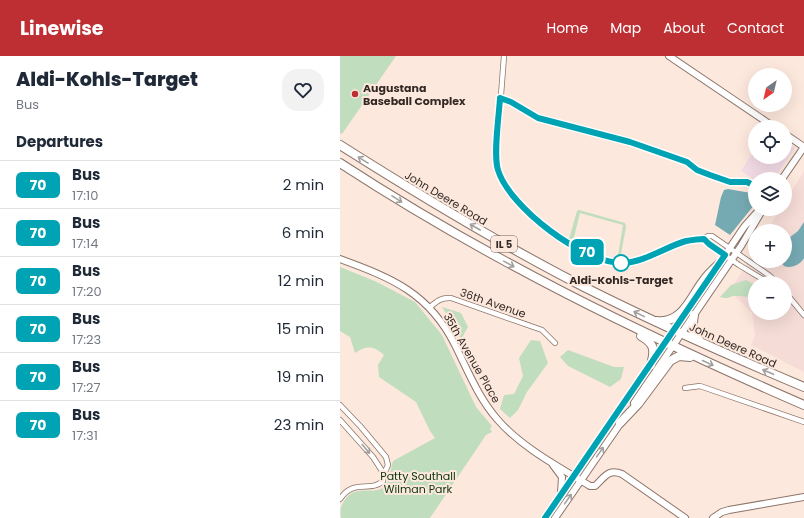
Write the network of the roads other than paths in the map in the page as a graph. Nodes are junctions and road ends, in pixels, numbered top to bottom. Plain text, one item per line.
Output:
1 (504, 56) edge
2 (668, 56) edge
3 (500, 98) junction
4 (764, 120) edge
5 (792, 139) edge
6 (340, 145) edge
7 (804, 147) edge
8 (340, 163) edge
9 (787, 172) edge
10 (748, 182) edge
11 (754, 216) edge
12 (757, 216) edge
13 (704, 239) junction
14 (730, 248) junction
15 (736, 253) junction
16 (725, 255) junction
17 (340, 259) edge
18 (732, 260) junction
19 (719, 264) junction
20 (757, 276) edge
21 (770, 276) edge
22 (563, 293) junction
23 (792, 301) edge
24 (429, 308) junction
25 (694, 315) junction
26 (804, 315) edge
27 (654, 321) junction
28 (678, 332) junction
29 (555, 343) dead end
30 (669, 345) junction
31 (710, 346) junction
32 (696, 357) junction
33 (651, 364) junction
34 (685, 388) dead end
35 (804, 388) edge
36 (804, 404) edge
37 (340, 406) edge
38 (340, 420) edge
39 (804, 422) edge
40 (620, 423) junction
41 (551, 462) junction
42 (384, 474) junction
43 (574, 476) junction
44 (580, 481) junction
45 (561, 494) junction
46 (804, 497) edge
47 (340, 499) edge
48 (545, 518) edge
49 (554, 518) edge
50 (685, 518) edge
51 (713, 518) edge

1 - 3 street
2 - 4 street
3 - 10 street
3 - 13 street
5 - 7 street
27 -> 6 highway, John Deere Road / IL 5
7 - 9 street
8 -> 22 highway, IL 5
11 - 14 street
12 - 15 street
13 - 14 street
13 - 16 street
14 - 15 street
14 - 16 street
15 - 18 street
15 - 21 street
16 - 18 street
16 - 19 street
17 - 24 street
18 - 20 street
18 - 25 street
19 - 27 highway
19 - 28 street
22 - 30 highway, IL 5
22 - 33 highway
23 - 26 street
24 - 29 street, 36th Avenue
24 - 41 street, 35th Avenue Place
25 - 28 street
25 - 31 highway
27 - 28 highway, John Deere Road / IL 5
28 - 30 street
28 - 31 highway, John Deere Road / IL 5
30 - 32 highway, IL 5
30 - 33 street
30 - 40 street
35 -> 31 highway, John Deere Road / IL 5
32 -> 36 highway, IL 5
32 - 40 highway
33 - 43 street
34 - 39 street
37 - 42 street
38 -> 42 street
44 -> 40 street
41 - 43 street, 35th Avenue Place
41 - 45 street
42 - 47 street
43 - 44 street, 35th Avenue Place
43 - 45 street
49 -> 44 street
44 - 50 street
45 - 48 street
46 - 51 street

